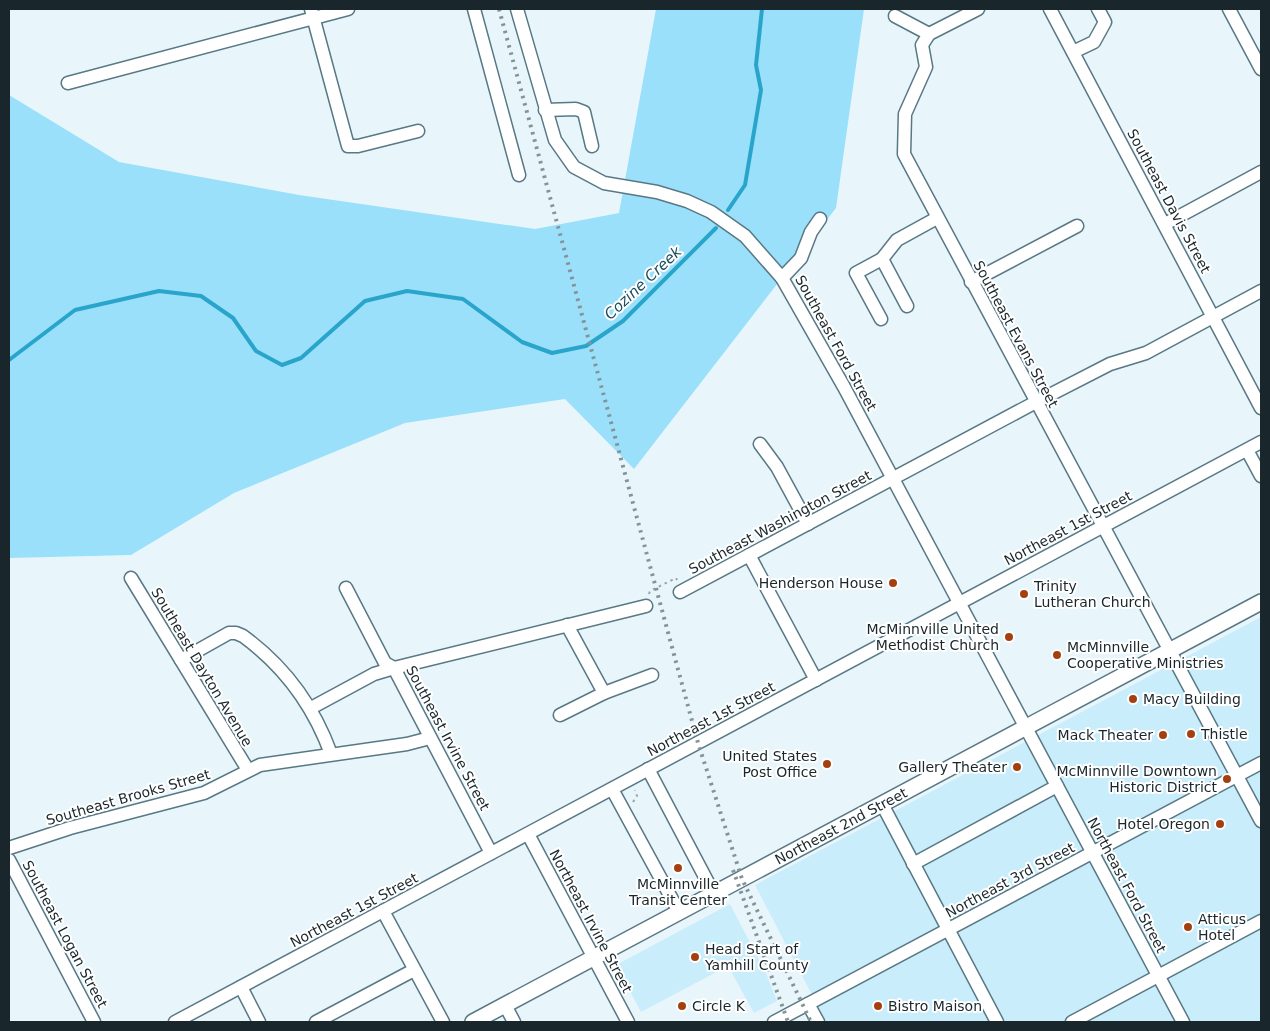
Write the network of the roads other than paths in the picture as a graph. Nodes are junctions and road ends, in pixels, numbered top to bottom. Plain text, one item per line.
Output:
1 (348, 9) edge
2 (474, 9) edge
3 (517, 9) edge
4 (978, 9) edge
5 (1050, 9) edge
6 (1098, 9) edge
7 (1229, 9) edge
8 (312, 13) edge
9 (895, 16) dead end
10 (930, 34) junction
11 (1073, 52) junction
12 (1261, 69) edge
13 (68, 83) dead end
14 (545, 110) junction
15 (418, 131) dead end
16 (592, 146) dead end
17 (1261, 172) edge
18 (519, 175) dead end
19 (937, 218) junction
20 (820, 219) dead end
21 (1164, 224) junction
22 (1077, 226) dead end
23 (882, 258) junction
24 (782, 278) junction
25 (971, 282) junction
26 (1261, 291) edge
27 (907, 306) dead end
28 (1213, 318) junction
29 (881, 319) dead end
30 (1036, 402) junction
31 (1261, 408) edge
32 (1261, 442) edge
33 (760, 444) dead end
34 (1248, 450) junction
35 (1261, 476) edge
36 (893, 479) junction
37 (808, 524) junction
38 (1104, 526) junction
39 (749, 555) junction
40 (130, 578) dead end
41 (346, 588) dead end
42 (680, 592) road end
43 (1261, 602) edge
44 (958, 603) junction
45 (646, 606) road end
46 (567, 625) junction
47 (1170, 650) junction
48 (181, 660) junction
49 (394, 668) junction
50 (652, 675) dead end
51 (816, 680) junction
52 (604, 693) junction
53 (311, 708) junction
54 (560, 715) dead end
55 (1026, 729) junction
56 (430, 738) junction
57 (331, 754) junction
58 (1261, 763) edge
59 (248, 770) junction
60 (648, 770) junction
61 (1237, 776) junction
62 (1057, 786) junction
63 (612, 789) junction
64 (882, 804) junction
65 (1261, 821) edge
66 (528, 834) junction
67 (9, 848) edge
68 (1093, 852) junction
69 (491, 853) junction
70 (9, 860) edge
71 (913, 864) junction
72 (714, 894) junction
73 (383, 911) junction
74 (679, 912) junction
75 (1261, 921) edge
76 (948, 930) junction
77 (594, 958) junction
78 (414, 970) junction
79 (1158, 977) junction
80 (241, 987) junction
81 (808, 1004) junction
82 (505, 1005) junction
83 (94, 1022) edge
84 (175, 1022) edge
85 (259, 1022) edge
86 (316, 1022) edge
87 (442, 1022) edge
88 (473, 1022) edge
89 (514, 1022) edge
90 (627, 1022) edge
91 (774, 1022) edge
92 (818, 1022) edge
93 (997, 1022) edge
94 (1072, 1022) edge
95 (1183, 1022) edge

1 - 8 street
2 - 18 street
3 - 14 street, Southeast Ford Street
4 - 10 street
5 - 11 street, Southeast Davis Street
6 - 11 street
7 - 12 street
8 - 13 street
8 - 15 street
9 - 10 street
10 - 19 street, Southeast Evans Street
11 - 21 street, Southeast Davis Street
14 - 16 street
14 - 24 street, Southeast Ford Street
17 - 21 street
19 - 23 street
19 - 25 street, Southeast Evans Street
20 - 24 street
21 - 28 street, Southeast Davis Street
22 - 25 street
23 - 27 street
23 - 29 street
24 - 36 street, Southeast Ford Street
25 - 30 street, Southeast Evans Street
26 - 28 street, Southeast Washington Street
28 - 30 street, Southeast Washington Street
28 - 31 street, Southeast Davis Street
30 - 36 street, Southeast Washington Street
30 - 38 street, Southeast Evans Street
32 - 34 street, Northeast 1st Street
33 - 37 street
34 - 35 street
34 - 38 street, Northeast 1st Street
36 - 37 street, Southeast Washington Street
36 - 44 street, Southeast Ford Street
37 - 39 street, Southeast Washington Street
38 - 44 street, Northeast 1st Street
38 - 47 street, Southeast Evans Street
39 - 42 street, Southeast Washington Street
39 - 51 street
40 - 48 street, Southeast Dayton Avenue
41 - 49 street, Southeast Irvine Street
43 - 47 main road, Northeast 2nd Street
44 - 51 street, Northeast 1st Street
44 - 55 street, Northeast Ford Street
45 - 46 street
46 - 49 street
46 - 52 street
47 - 55 main road, Northeast 2nd Street
47 - 61 street, Southeast Evans Street
48 - 53 street
48 - 59 street, Southeast Dayton Avenue
49 - 53 street
49 - 56 street, Southeast Irvine Street
50 - 52 street
51 - 60 street, Northeast 1st Street
52 - 54 street
53 - 57 street
55 - 62 street, Northeast Ford Street
55 - 64 main road, Northeast 2nd Street
56 - 57 street, Southeast Brooks Street
56 - 69 street, Southeast Irvine Street
57 - 59 street, Southeast Brooks Street
58 - 61 street, Northeast 3rd Street
59 - 67 street, Southeast Brooks Street
60 - 63 street, Northeast 1st Street
60 - 72 street
61 - 65 street, Southeast Evans Street
61 - 68 street, Northeast 3rd Street
62 - 68 street, Northeast Ford Street
62 - 71 street
63 - 66 street, Northeast 1st Street
63 - 74 street
64 - 71 street
64 - 72 main road, Northeast 2nd Street
66 - 69 street, Northeast 1st Street
66 - 77 street, Northeast Irvine Street
68 - 76 street, Northeast 3rd Street
68 - 79 street, Northeast Ford Street
69 - 73 street, Northeast 1st Street
70 - 83 street, Southeast Logan Street
71 - 76 street
72 - 74 main road, Northeast 2nd Street
73 - 78 street
73 - 80 street, Northeast 1st Street
74 - 77 main road, Northeast 2nd Street
75 - 79 street
76 - 81 street, Northeast 3rd Street
76 - 93 street
77 - 82 main road, Northeast 2nd Street
77 - 90 street, Northeast Irvine Street
78 - 86 street
78 - 87 street
79 - 94 street
79 - 95 street, Northeast Ford Street
80 - 84 street, Northeast 1st Street
80 - 85 street
81 - 91 street, Northeast 3rd Street
81 - 92 street
82 - 88 main road, Northeast 2nd Street
82 - 89 street

